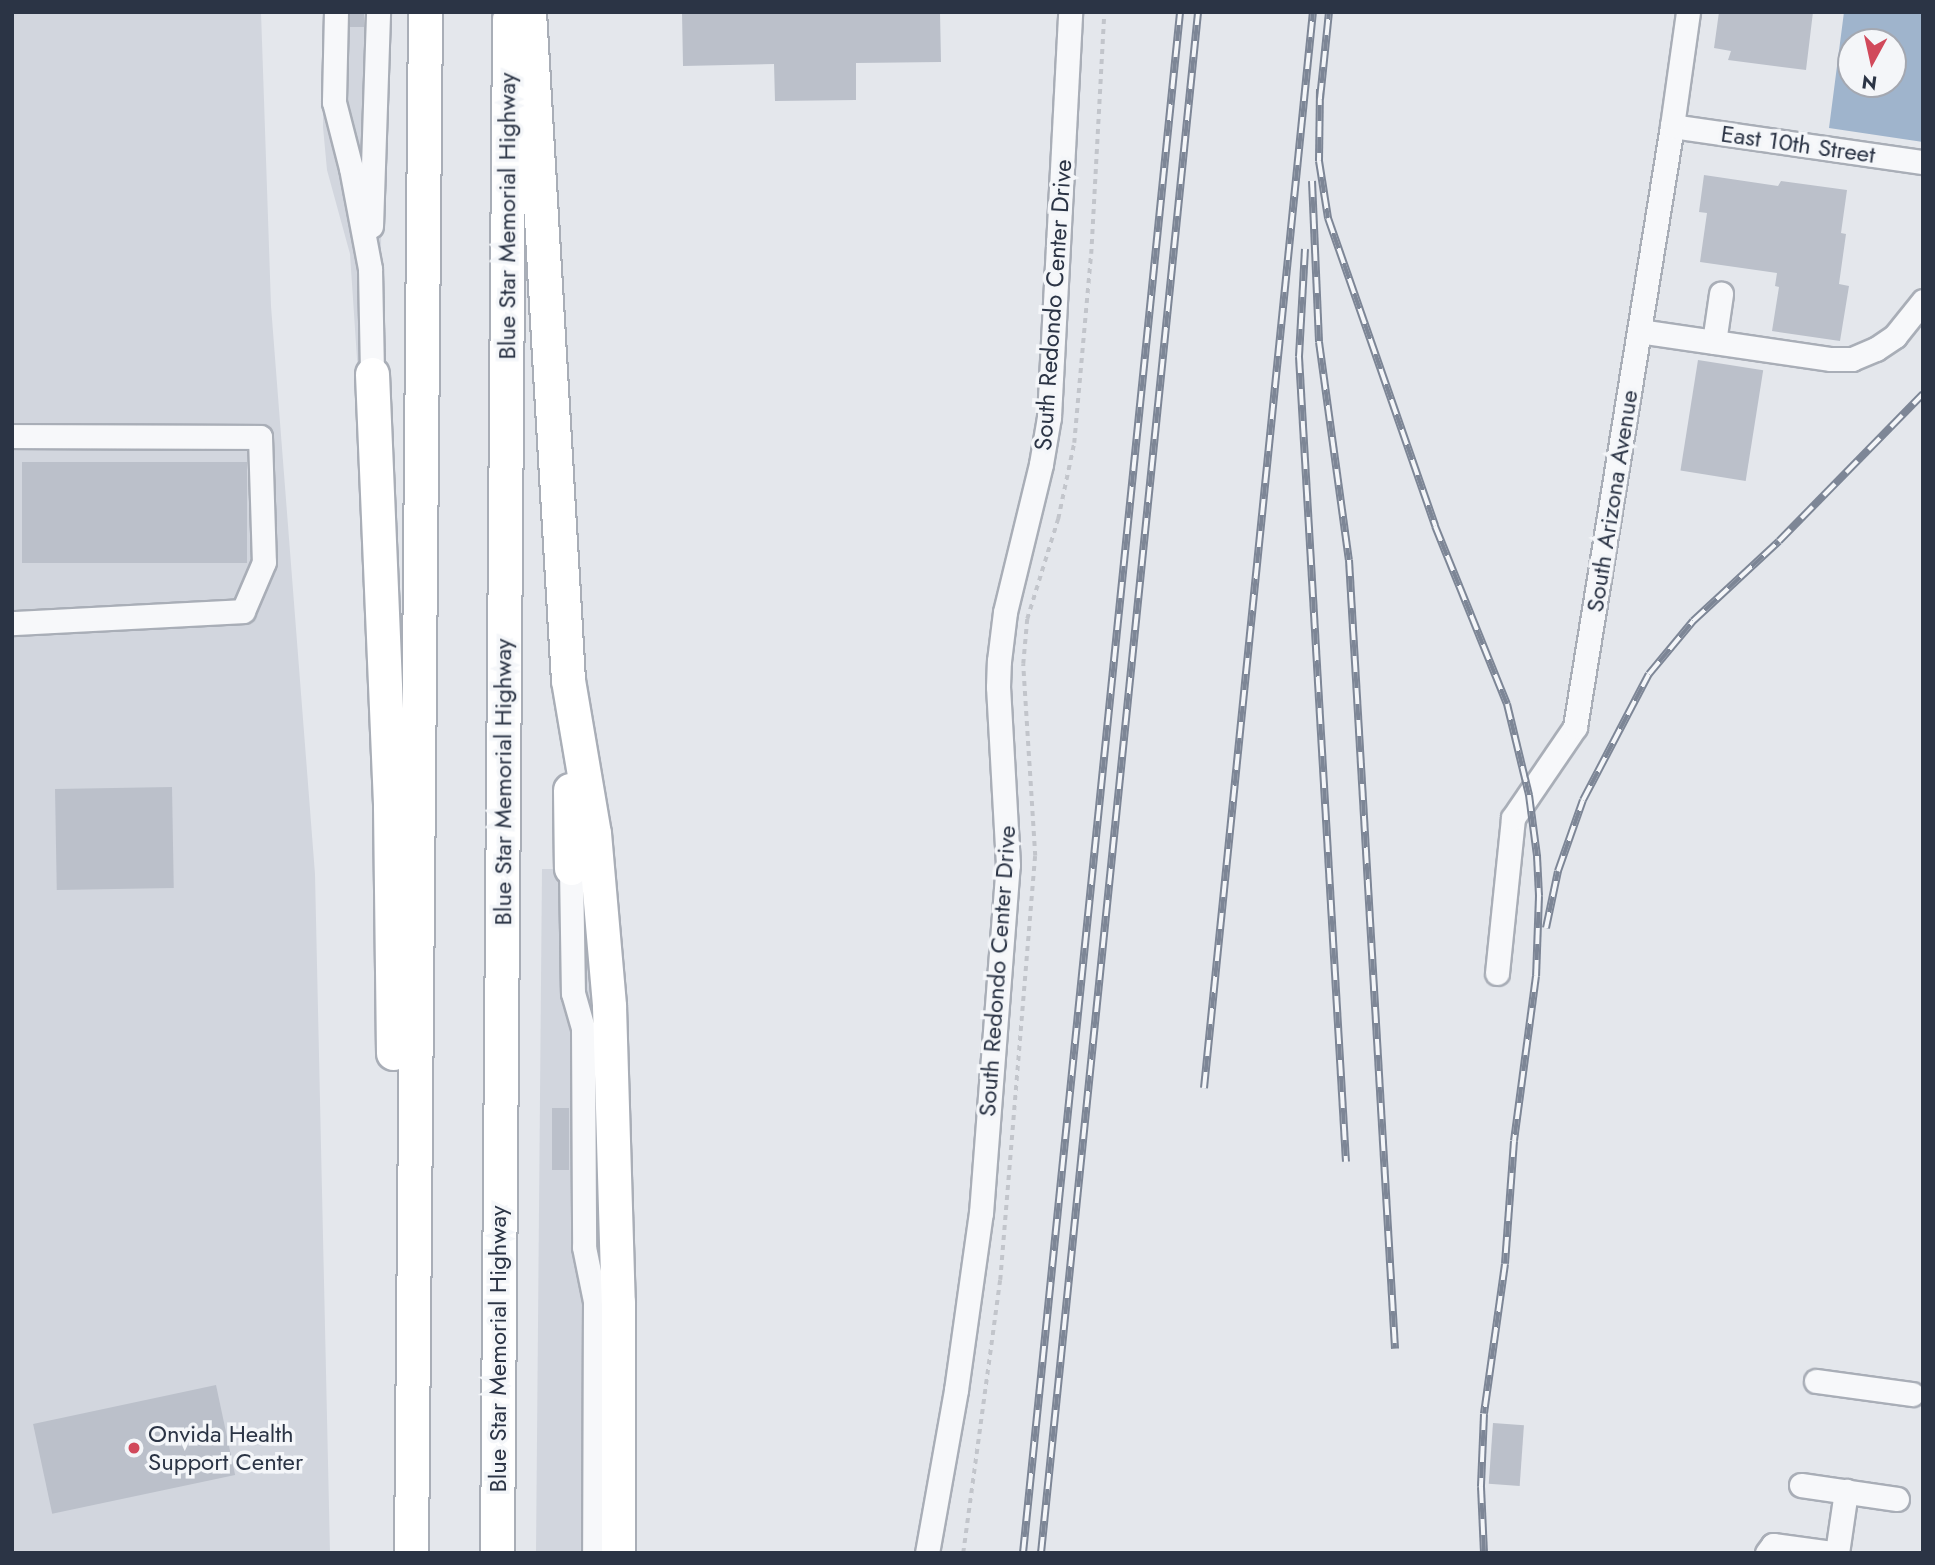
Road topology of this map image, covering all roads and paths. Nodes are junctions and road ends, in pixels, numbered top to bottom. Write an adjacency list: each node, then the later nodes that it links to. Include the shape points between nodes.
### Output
1 (335, 12): 11 (street, via 334,102)
2 (377, 12): 11 (street)
3 (425, 12): 24 (highway)
4 (509, 12): 30 (highway, Blue Star Memorial Highway)
5 (529, 12): 19 (highway)
6 (1070, 12): 33 (street, South Redondo Center Drive, via 1049,417 1005,612 999,661 1008,866 981,1213)
7 (1104, 12): 34 (path, via 1091,254 1074,443 1058,519 1027,620 1023,664 1035,856 1000,1280)
8 (1688, 12): 9 (street, South Arizona Avenue)
9 (1672, 126): 10 (street, East 10th Street); 14 (street, South Arizona Avenue)
10 (1923, 162)
11 (370, 269): 16 (street)
12 (1721, 294): 15 (street)
13 (1923, 301): 15 (street, via 1895,336 1852,359)
14 (1639, 331): 15 (street); 21 (street, South Arizona Avenue, via 1576,727 1513,818)
15 (1714, 342)
16 (372, 374): 24 (highway, via 390,807 396,1258)
17 (12, 436): 18 (street, via 260,437 264,562 243,611)
18 (12, 623)
19 (568, 680): 20 (highway); 32 (highway, via 593,833 609,1006 618,1302)
20 (571, 868): 31 (street, via 573,993 583,1029 584,1247 595,1301)
21 (1497, 973)
22 (1816, 1381): 23 (street)
23 (1912, 1394)
24 (412, 1405): 29 (highway)
25 (1801, 1485): 26 (street)
26 (1846, 1491): 27 (street); 35 (street)
27 (1897, 1499)
28 (1770, 1549): 35 (street)
29 (411, 1553)
30 (497, 1553)
31 (594, 1553)
32 (618, 1553)
33 (927, 1553)
34 (963, 1553)
35 (1835, 1553)

